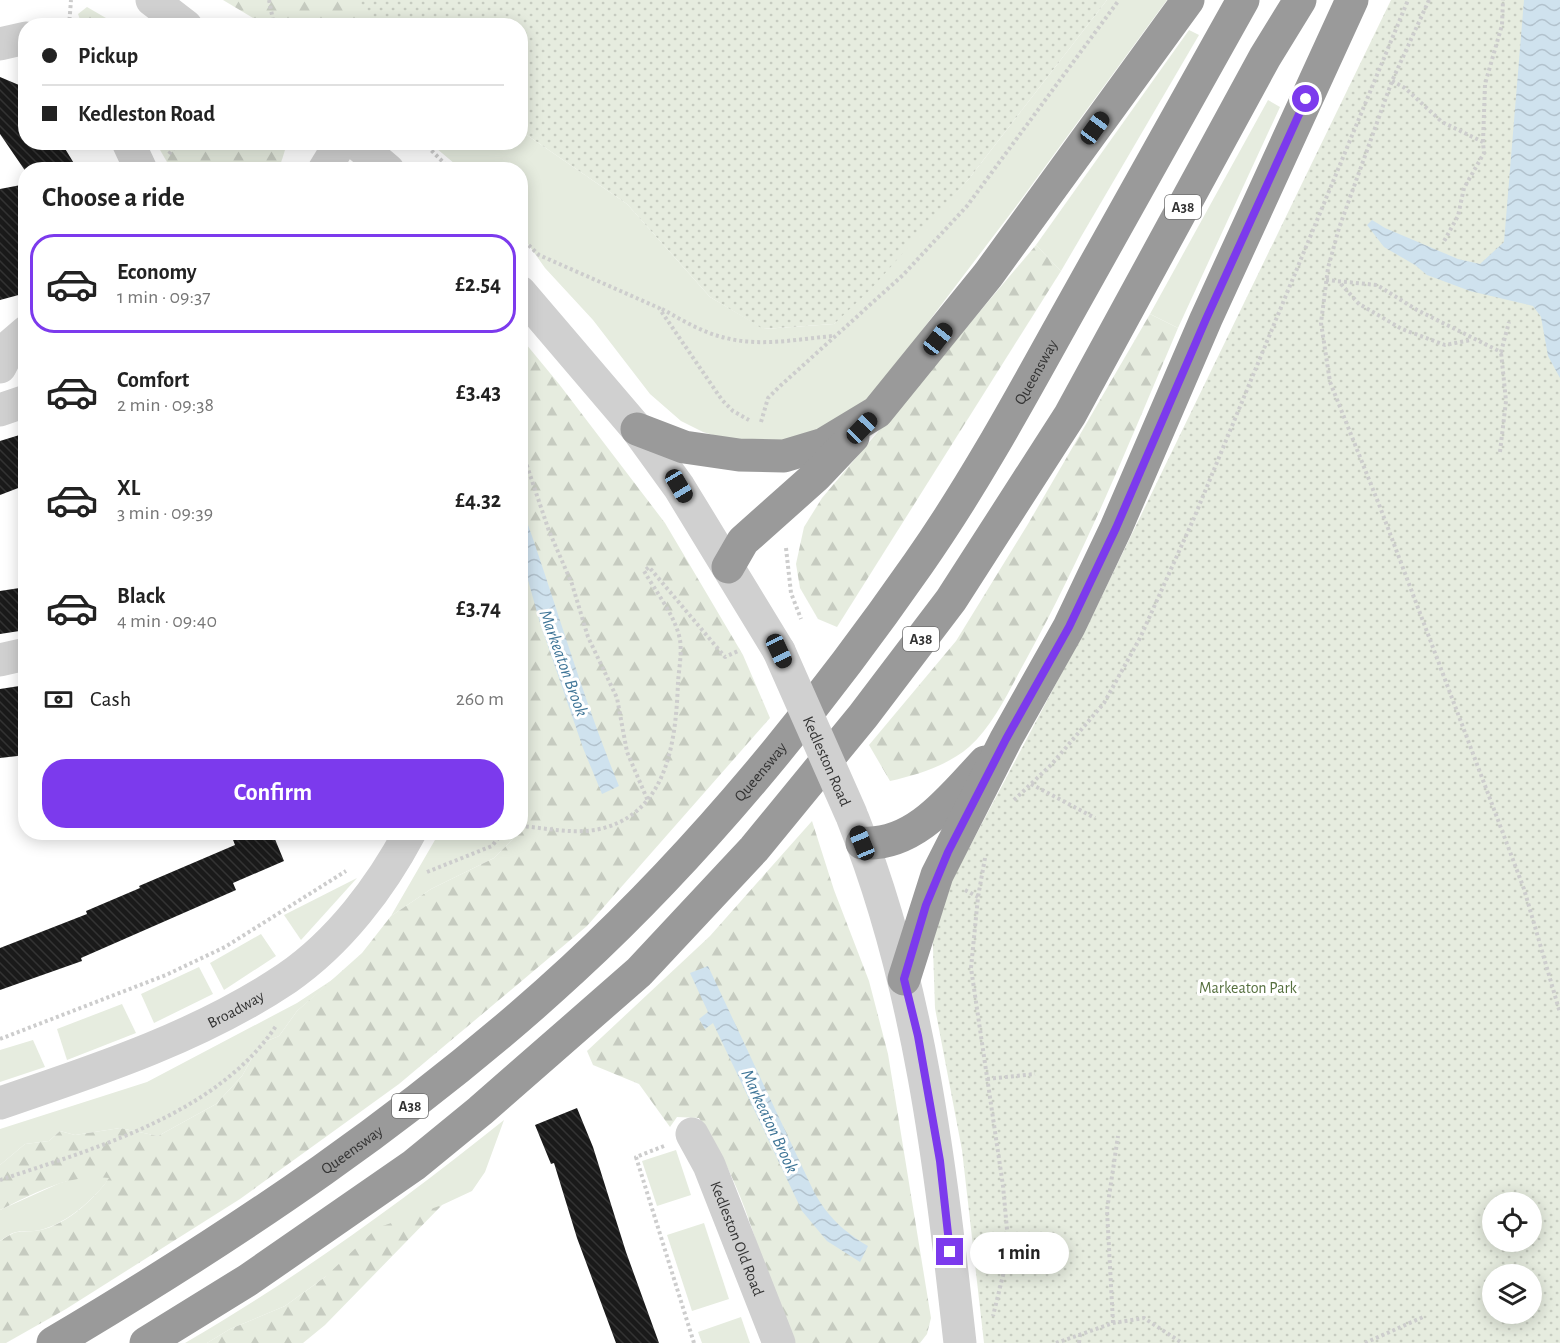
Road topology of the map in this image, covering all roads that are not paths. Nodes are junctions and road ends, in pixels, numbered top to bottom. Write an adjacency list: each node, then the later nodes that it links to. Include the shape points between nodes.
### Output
1 (152, 0): 6 (street)
2 (1188, 0): 14 (highway, via 988,275)
3 (1243, 0): 25 (highway, Queensway / A38, via 994,445 920,562 853,654 723,814 574,968 451,1074 301,1188)
4 (1300, 0): 26 (highway, A38, via 1064,425 951,600 863,716 753,849 639,972 414,1165 248,1280)
5 (1352, 0): 19 (highway, via 1206,319 1116,528 1069,627)
6 (176, 18)
7 (18, 40): 8 (street)
8 (0, 44)
9 (364, 150): 10 (street)
10 (379, 162)
11 (528, 301): 15 (street, Kedleston Road)
12 (18, 339): 13 (street)
13 (0, 367)
14 (878, 412): 15 (highway, via 824,444 784,456 739,455 684,447); 16 (highway, via 816,476 743,541)
15 (637, 429): 16 (street, Kedleston Road, via 679,486)
16 (728, 567): 20 (street, Kedleston Road, bridge, via 775,643)
17 (18, 656): 18 (street)
18 (0, 660)
19 (1006, 739): 20 (highway, via 924,823 901,838 878,844); 22 (highway, via 937,875)
20 (857, 829): 22 (street, Kedleston Road)
21 (406, 840): 23 (street, Broadway, via 393,863 347,922 288,978 209,1023 80,1076)
22 (904, 979): 28 (street, Kedleston Road, via 940,1161)
23 (0, 1102)
24 (692, 1134): 27 (street, Kedleston Old Road, via 709,1165)
25 (53, 1343)
26 (146, 1343)
27 (779, 1343)
28 (960, 1343)

